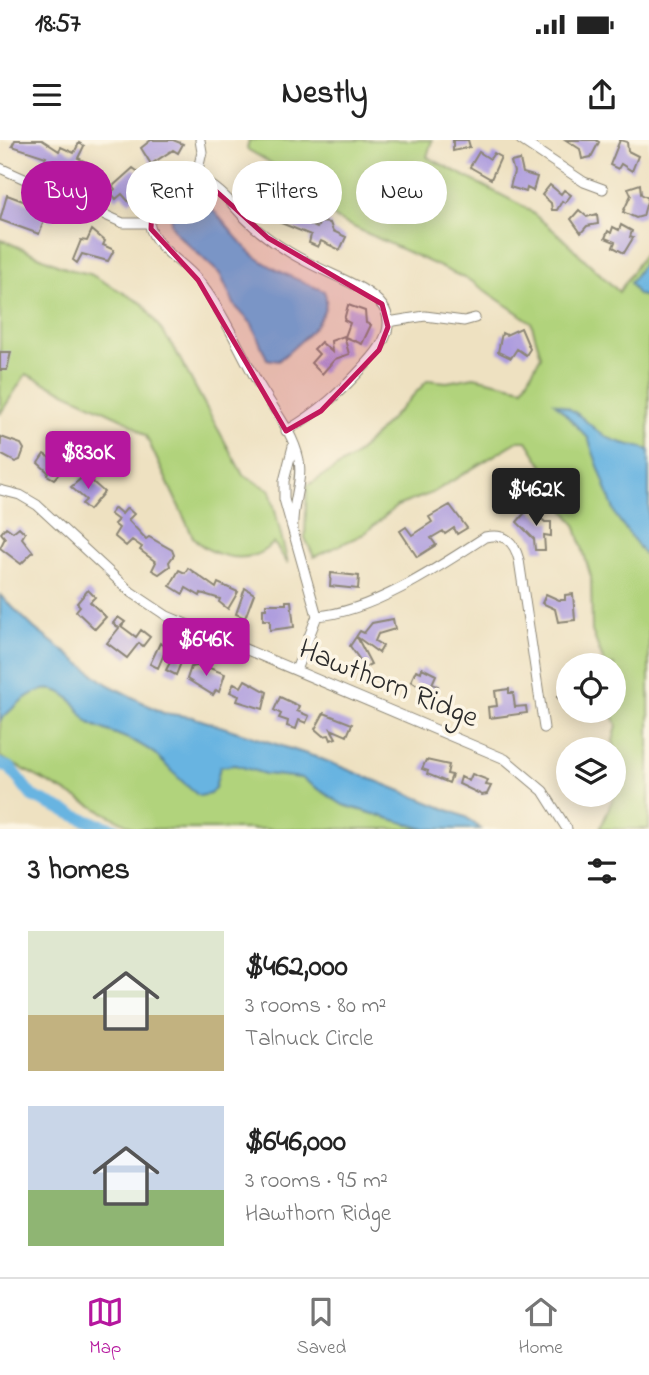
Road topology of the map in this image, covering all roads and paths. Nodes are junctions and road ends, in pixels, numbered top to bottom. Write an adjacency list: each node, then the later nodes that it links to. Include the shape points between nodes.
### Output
1 (200, 140): 3 (street)
2 (521, 140): 5 (street, via 584,182)
3 (200, 161)
4 (0, 168): 7 (street)
5 (603, 189)
6 (218, 190): 10 (street, via 250,223 291,253 374,294)
7 (126, 223)
8 (150, 224): 11 (street, via 158,242 198,280)
9 (475, 318): 10 (street, via 425,316)
10 (388, 321): 11 (street, via 379,350 348,384 321,411)
11 (286, 431): 13 (street, via 299,473 293,529)
12 (0, 490): 14 (street, Hawthorn Ridge, via 37,505 153,608)
13 (317, 616): 14 (street); 15 (street, via 365,604 485,537 508,539 519,561)
14 (296, 670): 16 (street, Hawthorn Ridge, via 505,759 543,791)
15 (544, 728)
16 (567, 829)

